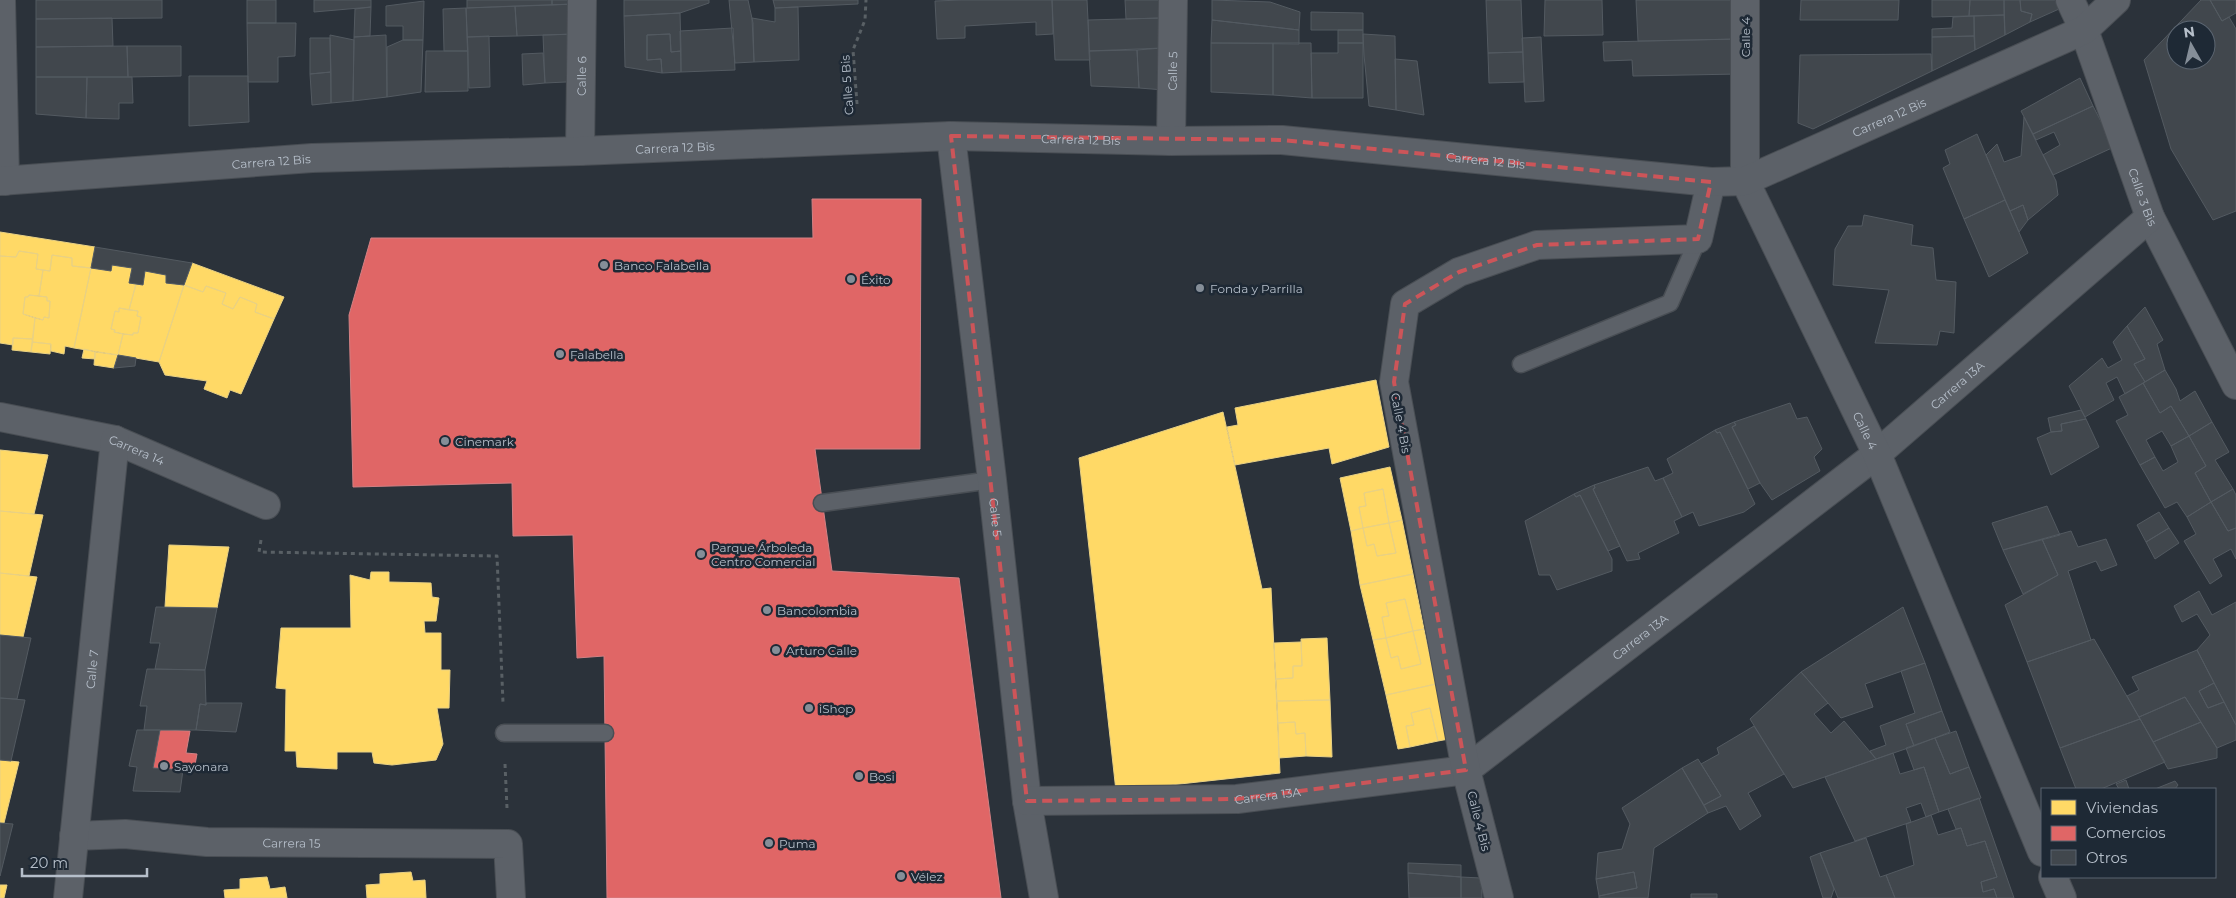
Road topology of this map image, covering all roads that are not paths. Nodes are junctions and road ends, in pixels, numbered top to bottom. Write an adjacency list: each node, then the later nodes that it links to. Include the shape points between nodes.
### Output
1 (1, 0): 11 (street)
2 (582, 0): 10 (street, Calle 6)
3 (1173, 0): 9 (street, Calle 5)
4 (1745, 0): 12 (street, Calle 4)
5 (2070, 0): 7 (street, Calle 3 Bis)
6 (2116, 0): 7 (street, Carrera 12 Bis)
7 (2084, 30): 12 (street, Carrera 12 Bis); 14 (street, Calle 3 Bis)
8 (951, 136): 9 (street, Carrera 12 Bis); 10 (street, Carrera 12 Bis); 21 (street, Calle 5)
9 (1171, 141): 13 (street, Carrera 12 Bis, via 1282,140)
10 (580, 152): 11 (street, Carrera 12 Bis, via 312,158)
11 (2, 181)
12 (1745, 181): 13 (street, Carrera 12 Bis); 20 (street, Calle 4)
13 (1711, 182): 15 (street)
14 (2150, 217): 17 (street, Calle 3 Bis); 20 (street, Carrera 13A)
15 (1698, 239): 16 (lane, via 1670,303); 26 (street, Calle 4 Bis, via 1537,245 1459,272 1405,304 1394,382)
16 (1520, 364)
17 (2236, 385)
18 (0, 417): 19 (street, Carrera 14)
19 (115, 440): 23 (street, Carrera 14); 28 (street, Calle 7)
20 (1877, 454): 26 (street, Carrera 13A); 29 (street, Calle 4)
21 (992, 480): 22 (lane); 27 (street, Calle 5)
22 (822, 504)
23 (266, 505)
24 (504, 733): 25 (lane)
25 (605, 733)
26 (1466, 770): 27 (street, Carrera 13A, via 1237,799); 34 (street, Calle 4 Bis)
27 (1028, 801): 33 (street, Calle 5)
28 (74, 836): 31 (street, Calle 7); 32 (street, Carrera 15, via 125,834 207,842 508,844)
29 (2041, 850)
30 (2053, 878): 35 (street)
31 (68, 898)
32 (511, 898)
33 (1044, 898)
34 (1499, 898)
35 (2062, 898)

